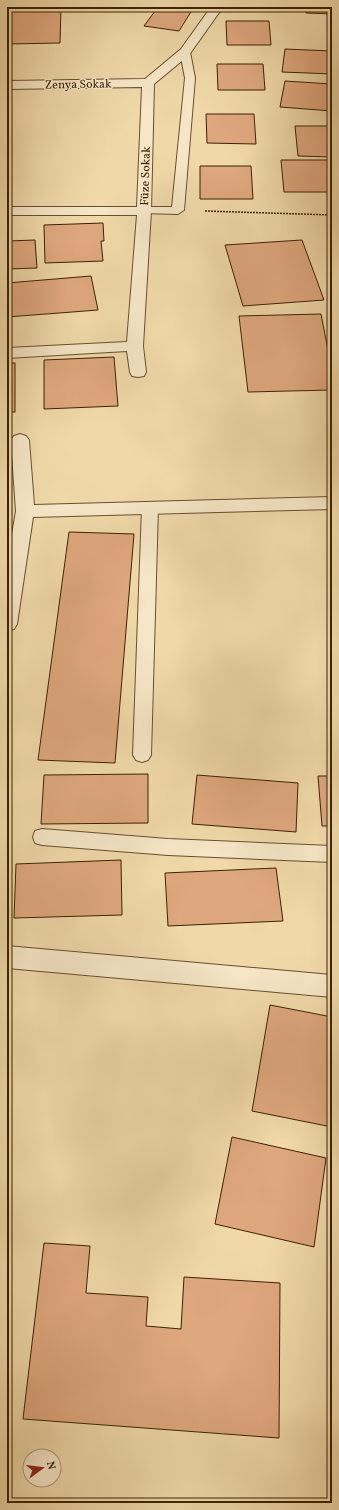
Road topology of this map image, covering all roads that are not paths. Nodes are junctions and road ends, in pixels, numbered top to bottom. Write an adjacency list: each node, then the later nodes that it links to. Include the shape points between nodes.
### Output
1 (217, 7): 2 (street)
2 (185, 52): 3 (street); 6 (lane, via 190,78 178,210)
3 (148, 83): 4 (street, Zenya Sokak); 6 (street, Füze Sokak)
4 (7, 85)
5 (7, 211): 6 (street)
6 (144, 211): 7 (street, Füze Sokak)
7 (135, 346): 8 (street); 9 (street, Füze Sokak)
8 (7, 353)
9 (138, 372)
10 (20, 440): 13 (street)
11 (332, 503): 12 (street)
12 (150, 506): 13 (street); 15 (lane)
13 (25, 511): 14 (street)
14 (7, 624)
15 (142, 755)
16 (42, 837): 17 (lane, via 168,847)
17 (332, 854)
18 (7, 956): 19 (street)
19 (332, 986)

